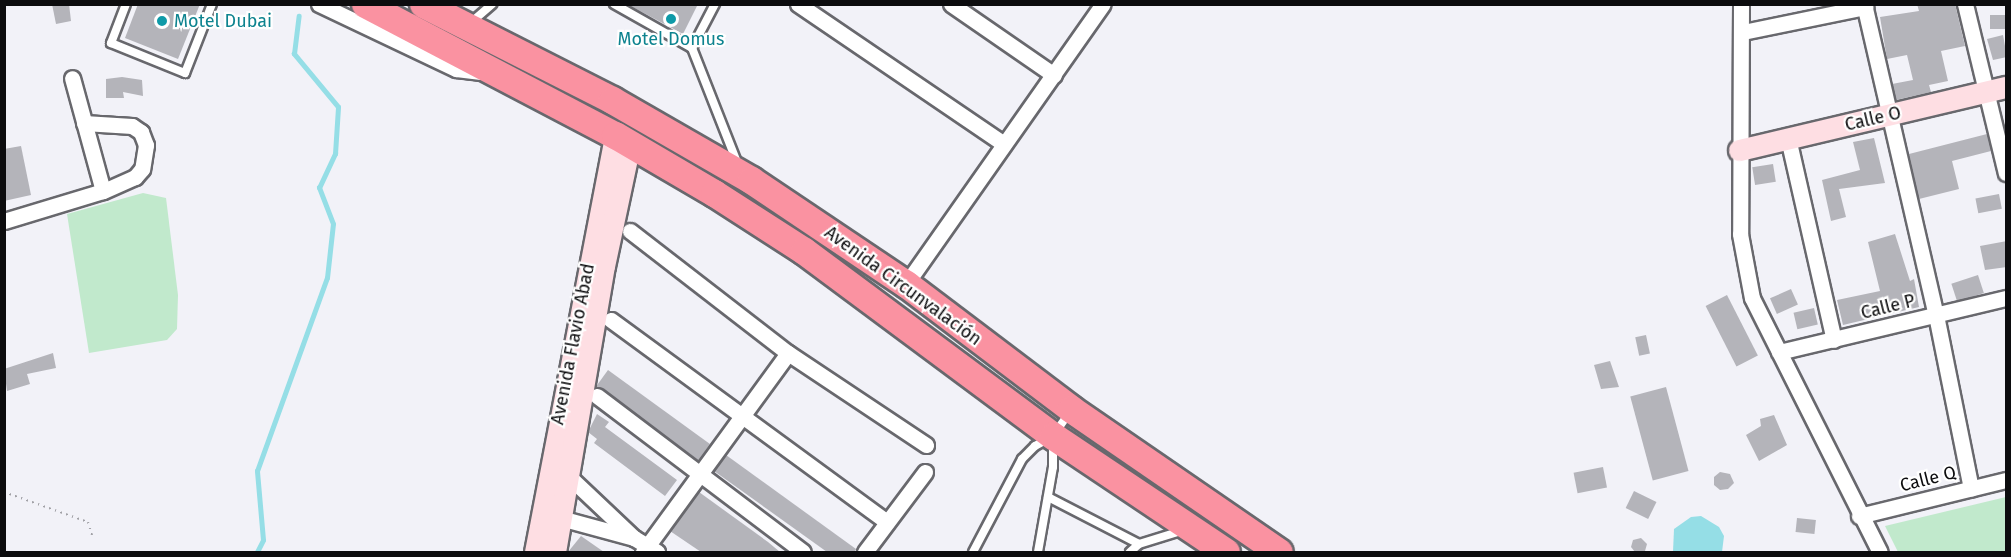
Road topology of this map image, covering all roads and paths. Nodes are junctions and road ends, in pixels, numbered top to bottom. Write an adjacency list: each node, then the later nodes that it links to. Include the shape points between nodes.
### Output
1 (126, 4): 2 (lane, via 111,43 184,73)
2 (212, 4)
3 (319, 4): 20 (street, Avenida Circunvalación, via 456,69)
4 (365, 4): 20 (highway, Avenida Circunvalación)
5 (423, 4): 18 (highway, Avenida Circunvalación)
6 (492, 4): 16 (lane)
7 (614, 4): 19 (lane)
8 (715, 4): 19 (lane)
9 (798, 4): 29 (street)
10 (951, 4): 21 (street)
11 (1741, 4): 17 (street)
12 (1965, 4): 24 (street)
13 (1100, 5): 21 (street)
14 (458, 6): 16 (street, Avenida Circunvalación)
15 (1864, 6): 17 (street); 25 (street)
16 (475, 19): 18 (street, Avenida Circunvalación)
17 (1743, 32): 30 (street)
18 (509, 48): 32 (highway, Avenida Circunvalación, via 640,116)
19 (692, 48): 32 (lane, via 738,166)
20 (499, 74): 28 (highway, Avenida Circunvalación)
21 (1054, 75): 29 (street)
22 (72, 78): 26 (street)
23 (2007, 87): 24 (street, Calle O)
24 (1986, 92): 25 (street, Calle O); 31 (street)
25 (1890, 116): 27 (street, Calle O); 38 (street)
26 (84, 123): 33 (street); 33 (street, via 132,126 141,132 146,145 142,169 135,177)
27 (1788, 138): 30 (street, Calle O); 40 (street)
28 (622, 139): 44 (highway, Avenida Circunvalación, via 804,251); 51 (street, Avenida Flavio Abad)
29 (1004, 144): 36 (street)
30 (1739, 150): 41 (street, via 1740,234 1745,270 1752,298)
31 (2007, 173)
32 (751, 180): 36 (highway, Avenida Circunvalación)
33 (103, 191): 34 (street)
34 (4, 221)
35 (630, 231): 42 (street)
36 (906, 284): 43 (highway, Avenida Circunvalación)
37 (2007, 298): 38 (street, Calle P)
38 (1936, 315): 40 (street, Calle P); 56 (street)
39 (611, 320): 47 (street)
40 (1834, 340): 41 (street, Calle P)
41 (1779, 352): 61 (street)
42 (788, 353): 47 (street); 50 (street)
43 (1007, 362): 44 (highway); 46 (highway, Avenida Circunvalación)
44 (987, 385): 48 (highway, Avenida Circunvalación)
45 (597, 396): 54 (street)
46 (1071, 409): 48 (lane); 49 (highway, Avenida Circunvalación)
47 (741, 416): 54 (street); 62 (street)
48 (1053, 436): 52 (highway, Avenida Circunvalación); 58 (lane); 72 (lane, via 1022,459)
49 (1122, 443): 52 (highway); 60 (highway, Avenida Circunvalación)
50 (926, 446)
51 (559, 469): 59 (street, Avenida Flavio Abad); 64 (street)
52 (1103, 470): 60 (highway, Avenida Circunvalación)
53 (925, 472): 62 (street)
54 (700, 474): 67 (street); 70 (street)
55 (2007, 480): 56 (street, Calle Q)
56 (1971, 488): 61 (street, Calle Q)
57 (4, 492): 63 (path, via 88,522)
58 (1048, 497): 66 (lane); 73 (lane)
59 (551, 515): 64 (street); 68 (street, Avenida Flavio Abad); 69 (street, Avenida Flavio Abad)
60 (1199, 516): 65 (highway, Avenida Circunvalación); 66 (lane)
61 (1860, 516): 76 (street)
62 (887, 522): 71 (street)
63 (93, 538)
64 (634, 538): 67 (street)
65 (1231, 541): 75 (highway, Avenida Circunvalación)
66 (1139, 544): 74 (lane)
67 (649, 550)
68 (536, 552)
69 (555, 552)
70 (803, 552)
71 (865, 552)
72 (973, 552)
73 (1038, 552)
74 (1130, 552)
75 (1279, 552)
76 (1880, 552)

